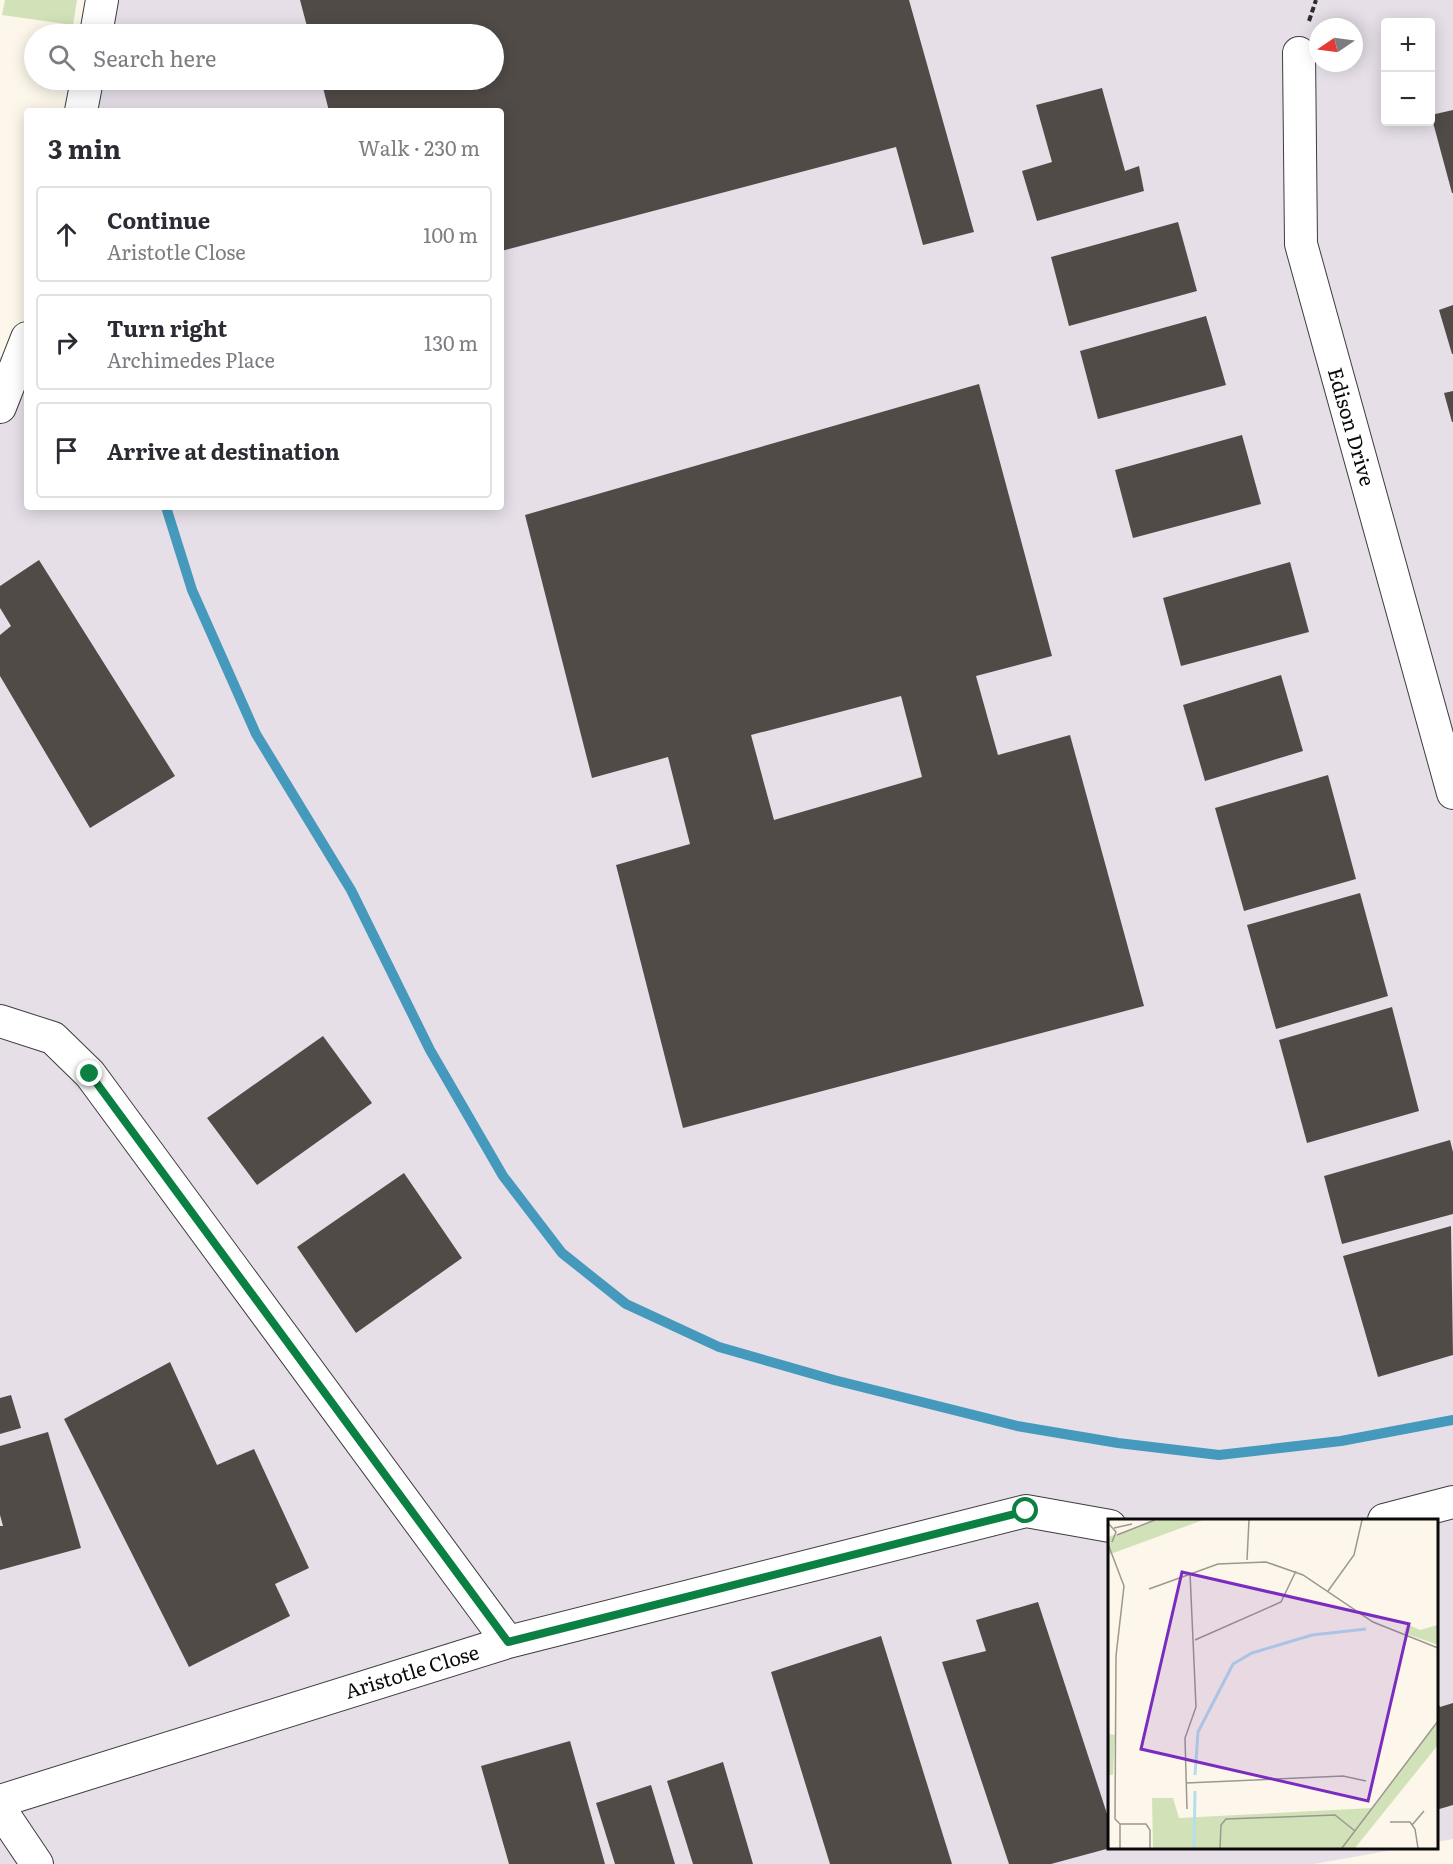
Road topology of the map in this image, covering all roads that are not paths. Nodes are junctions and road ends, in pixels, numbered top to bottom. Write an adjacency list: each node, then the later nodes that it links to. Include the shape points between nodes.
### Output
1 (102, 0): 2 (street)
2 (98, 24)
3 (1299, 53): 8 (street, Edison Drive, via 1300,244)
4 (85, 90): 5 (street)
5 (82, 108)
6 (24, 346): 7 (street)
7 (0, 407)
8 (1453, 793)
9 (0, 1021): 13 (street, via 53,1038 90,1074)
10 (1453, 1502): 11 (street)
11 (1391, 1519)
12 (1108, 1526): 13 (street, Aristotle Close, via 1026,1511)
13 (508, 1642): 14 (street, Aristotle Close)
14 (0, 1801)
15 (0, 1809): 16 (street)
16 (37, 1864)

